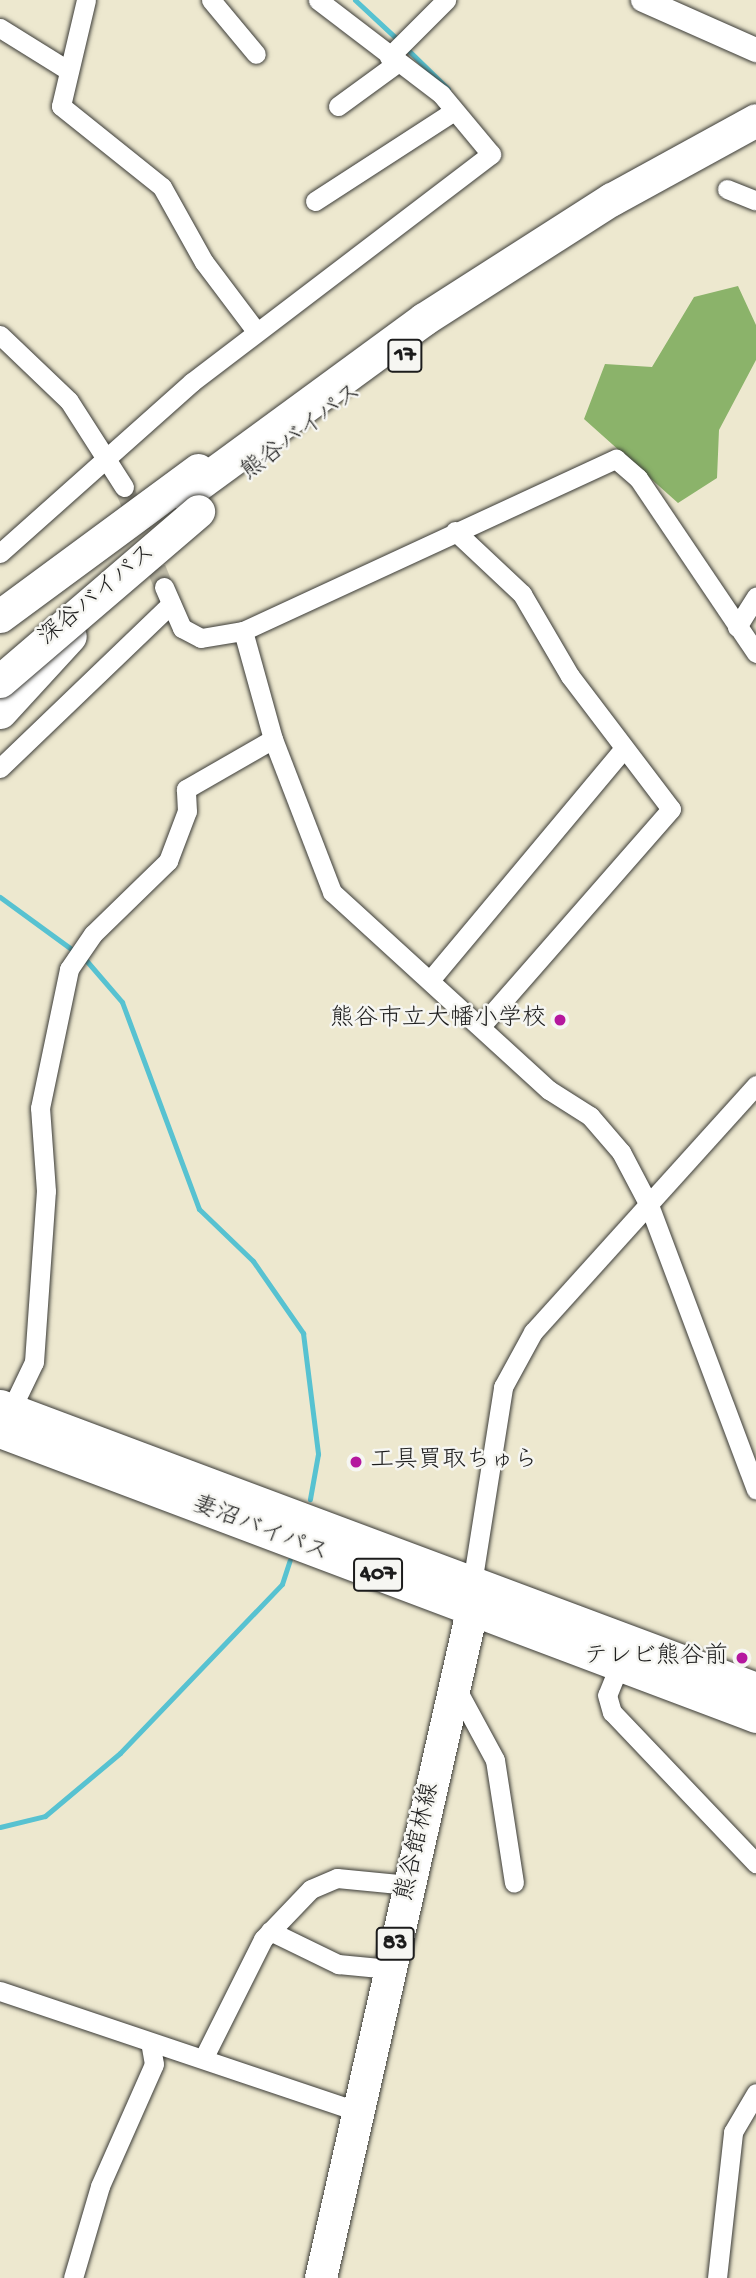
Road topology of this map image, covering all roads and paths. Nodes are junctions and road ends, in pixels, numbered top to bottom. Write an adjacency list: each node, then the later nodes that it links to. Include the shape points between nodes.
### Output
1 (86, 0): 10 (street)
2 (211, 0): 8 (street)
3 (318, 0): 9 (street)
4 (446, 0): 9 (street)
5 (643, 0): 7 (street)
6 (0, 28): 10 (street)
7 (756, 50)
8 (256, 54)
9 (393, 60): 11 (street); 12 (street)
10 (69, 71): 19 (street, via 61,106 162,187 204,262)
11 (338, 107)
12 (454, 111): 16 (street); 19 (street, via 491,154)
13 (756, 120): 18 (highway, 熊谷バイパス / 17)
14 (756, 146): 18 (highway, 熊谷バイパス / 17)
15 (727, 189): 17 (street)
16 (315, 201)
17 (756, 201)
18 (618, 208): 21 (highway, 熊谷バイパス / 17); 24 (highway, 熊谷バイパス / 17)
19 (256, 331): 22 (street)
20 (0, 335): 22 (street, via 69,401)
21 (345, 375): 24 (highway, 熊谷バイパス / 17); 28 (highway, 17, via 276,411)
22 (109, 457): 23 (street); 26 (street)
23 (124, 487)
24 (191, 503): 31 (highway, 深谷バイパス / 17); 33 (highway, 深谷バイパス / 17, bridge); 34 (highway, 熊谷バイパス / 17, bridge)
25 (455, 531): 29 (street, via 617,459 638,478); 30 (street); 36 (street, via 522,594 570,676)
26 (0, 553)
27 (756, 596): 29 (street)
28 (0, 616)
29 (737, 627): 32 (street)
30 (243, 631): 35 (street); 37 (street, via 201,638 182,628 167,596)
31 (0, 652)
32 (756, 653)
33 (0, 681)
34 (0, 712)
35 (273, 739): 38 (street, via 332,892); 42 (street, via 186,789 187,811 167,862 72,965 40,1108 46,1191 34,1362)
36 (625, 748): 38 (street); 39 (street, via 671,809)
37 (0, 768)
38 (431, 979): 39 (street)
39 (482, 1025): 41 (street, via 549,1090 590,1116 621,1152)
40 (756, 1085): 41 (street)
41 (649, 1205): 43 (street); 44 (street, via 533,1332 503,1387)
42 (3, 1420): 44 (highway, 妻沼バイパス / 407)
43 (756, 1490)
44 (471, 1595): 45 (highway, 妻沼バイパス / 407); 46 (main road, 熊谷館林線 / 83); 47 (highway, 妻沼バイパス / 407)
45 (619, 1666): 48 (highway, 妻沼バイパス / 407); 49 (street, via 607,1695 612,1712)
46 (455, 1686): 50 (street, via 495,1760); 51 (main road, 熊谷館林線 / 83)
47 (756, 1689)
48 (756, 1716)
49 (753, 1855)
50 (514, 1883)
51 (409, 1885): 52 (street, via 337,1878 311,1889); 53 (main road, 熊谷館林線 / 83)
52 (270, 1931): 53 (street, via 338,1964); 56 (street)
53 (390, 1969): 58 (main road, 熊谷館林線 / 83)
54 (0, 1991): 55 (street)
55 (150, 2042): 56 (street); 59 (street, via 154,2064 100,2186)
56 (204, 2057): 58 (street)
57 (756, 2093): 61 (street, via 733,2132)
58 (357, 2111): 60 (main road, 熊谷館林線 / 83)
59 (73, 2278)
60 (321, 2278)
61 (717, 2278)

